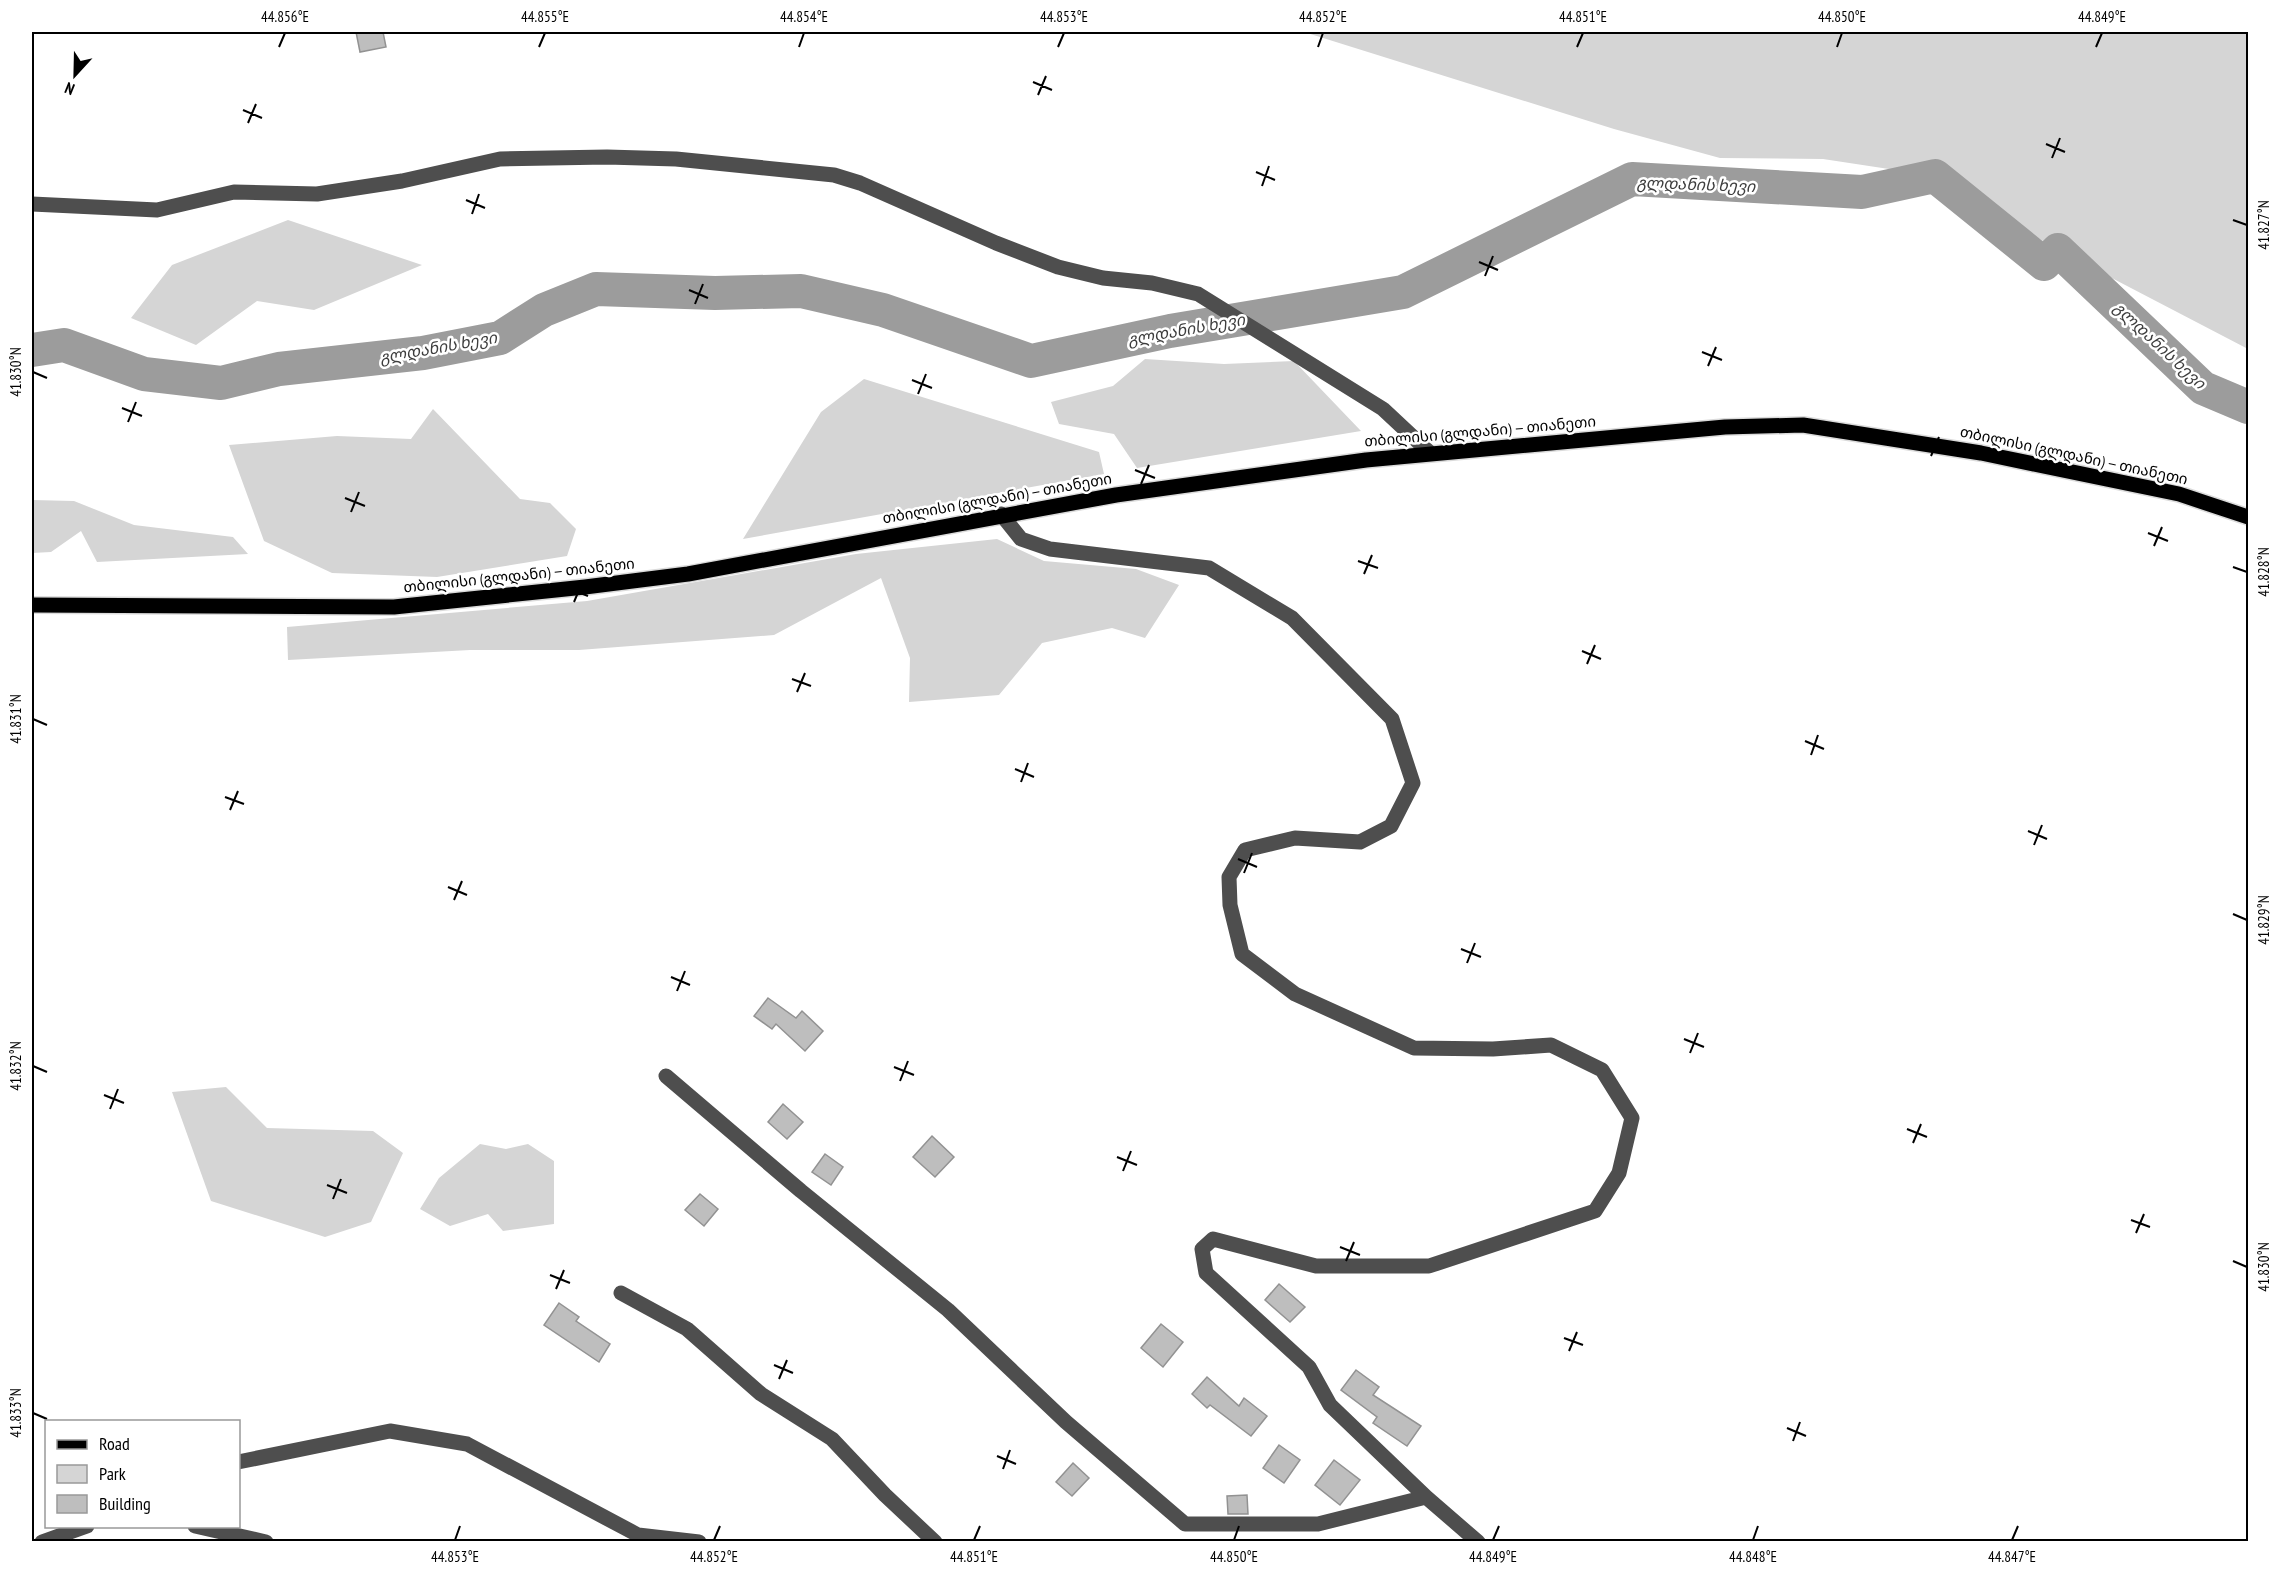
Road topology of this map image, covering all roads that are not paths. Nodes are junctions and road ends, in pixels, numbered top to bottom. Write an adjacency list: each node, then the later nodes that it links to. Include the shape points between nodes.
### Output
1 (32, 204): 2 (street, via 157,210 234,192 328,192 402,181 500,159 676,159 834,175 1058,267 1198,294 1383,409)
2 (1429, 452): 3 (main road, თბილისი (გლდანი) — თიანეთი); 4 (main road, თბილისი (გლდანი) — თიანეთი, via 1803,425 1981,453 2179,494)
3 (1001, 514): 5 (main road, თბილისი (გლდანი) — თიანეთი, via 688,574 394,607); 9 (street, via 1021,539 1050,549 1209,568 1292,618 1392,719 1413,783 1391,826 1360,842 1295,838 1245,849 1229,877 1230,905 1242,954 1295,994 1414,1048 1551,1045 1602,1070 1632,1118 1619,1173 1595,1211 1429,1266 1316,1266 1213,1239 1202,1249 1206,1273 1309,1367 1330,1405)
4 (2248, 517)
5 (32, 605)
6 (666, 1076): 9 (street, via 948,1310 1066,1422 1185,1524 1318,1524)
7 (621, 1293): 16 (street, via 687,1329 761,1394 832,1439)
8 (240, 1462): 12 (street, via 390,1431 467,1444 638,1535)
9 (1426, 1497): 17 (street)
10 (84, 1528): 13 (street)
11 (200, 1528): 14 (street)
12 (663, 1540): 15 (street)
13 (42, 1542)
14 (266, 1542)
15 (699, 1542)
16 (935, 1542)
17 (1478, 1542)

